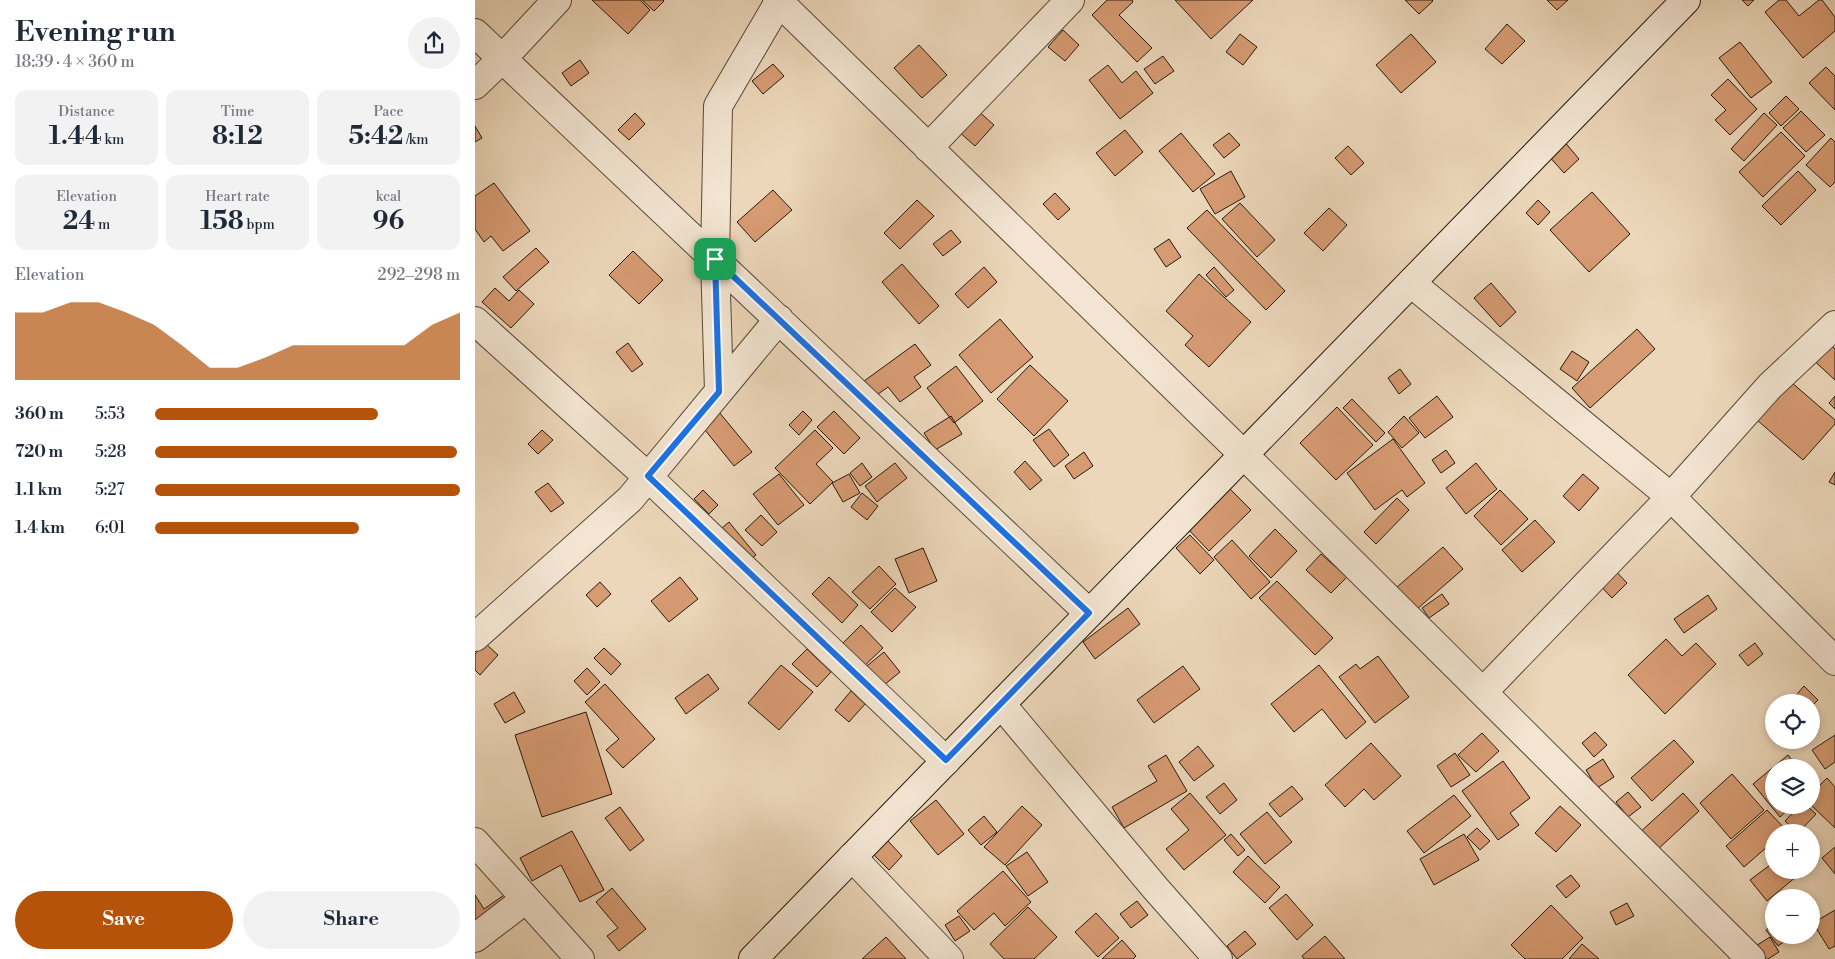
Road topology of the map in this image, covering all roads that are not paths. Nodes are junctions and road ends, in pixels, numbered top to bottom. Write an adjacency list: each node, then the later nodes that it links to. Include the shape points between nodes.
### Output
1 (557, 0): 6 (street)
2 (1070, 0): 8 (street)
3 (778, 1): 8 (street); 9 (street, via 718,106)
4 (1678, 3): 10 (street)
5 (475, 34): 6 (street)
6 (502, 59): 7 (street); 9 (street)
7 (475, 85)
8 (928, 148): 15 (street)
9 (715, 259): 11 (street); 14 (street)
10 (1411, 283): 15 (street); 17 (street)
11 (779, 319): 14 (street); 18 (street)
12 (1835, 325): 17 (street, via 1770,386)
13 (478, 331): 16 (street)
14 (719, 392): 16 (street)
15 (1244, 455): 18 (street); 21 (street)
16 (648, 476): 19 (street, via 630,499); 23 (street)
17 (1671, 497): 20 (street); 21 (street)
18 (1089, 613): 22 (street)
19 (475, 637)
20 (1833, 656)
21 (1483, 692): 32 (street)
22 (1001, 704): 23 (street); 31 (street)
23 (946, 760): 25 (street)
24 (475, 842): 26 (street)
25 (852, 857): 29 (street); 30 (street)
26 (526, 899): 27 (street); 28 (street)
27 (475, 938)
28 (579, 959)
29 (753, 959)
30 (949, 959)
31 (1217, 959)
32 (1751, 959)

